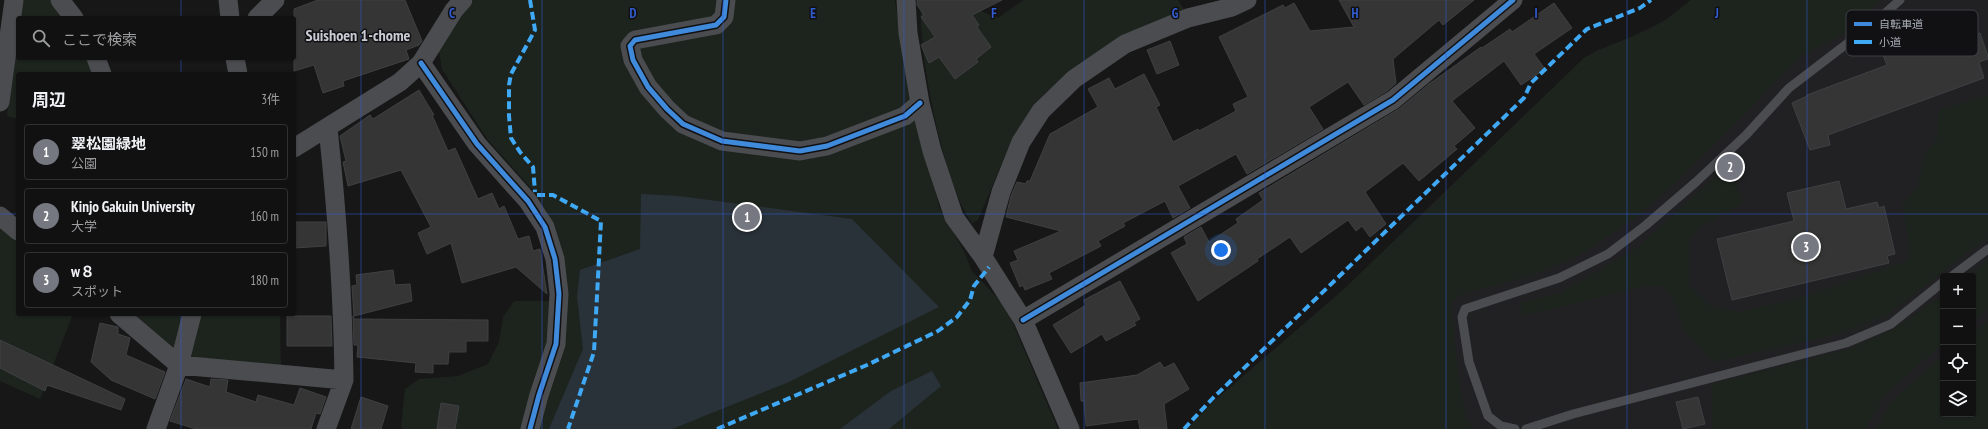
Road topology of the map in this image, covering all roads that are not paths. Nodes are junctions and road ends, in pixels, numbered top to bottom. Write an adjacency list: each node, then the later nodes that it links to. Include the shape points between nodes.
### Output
1 (14, 0): 21 (street)
2 (60, 0): 12 (street)
3 (228, 0): 13 (street)
4 (275, 0): 14 (street)
5 (463, 0): 18 (street)
6 (726, 0): 22 (street, via 724,17 716,25 634,40 630,46 633,60 648,87 683,124 722,141 800,151 827,146 905,116)
7 (906, 0): 22 (street, via 908,33)
8 (1247, 0): 28 (street, via 1232,7 1188,18 1125,44 1074,79 1041,110 1021,142 1001,192)
9 (1513, 0): 33 (street, via 1393,100)
10 (1900, 0): 11 (lane)
11 (1889, 10)
12 (72, 16)
13 (230, 16)
14 (259, 16)
15 (1846, 44): 40 (lane, via 1789,88 1746,135 1701,177 1608,254 1560,278 1465,309 1462,317 1469,362 1488,416 1501,426)
16 (97, 60): 19 (street)
17 (235, 60): 20 (street)
18 (421, 63): 23 (street, via 400,82); 38 (street, via 477,144 528,201 545,227 555,259 559,294 556,344)
19 (101, 72)
20 (238, 72)
21 (0, 102)
22 (920, 103): 28 (street, via 932,151 954,217)
23 (328, 128): 24 (street); 35 (street, via 344,311)
24 (296, 147)
25 (0, 216): 26 (street)
26 (16, 229)
27 (1988, 249): 29 (lane)
28 (983, 257): 33 (street)
29 (1956, 273)
30 (1940, 284): 41 (lane, via 1891,324 1846,343 1572,414)
31 (120, 316): 34 (street)
32 (191, 316): 34 (street)
33 (1024, 320): 39 (street)
34 (179, 365): 35 (street); 36 (street)
35 (344, 380): 37 (street)
36 (156, 429)
37 (326, 429)
38 (530, 429)
39 (1070, 429)
40 (1516, 429)
41 (1526, 429)

